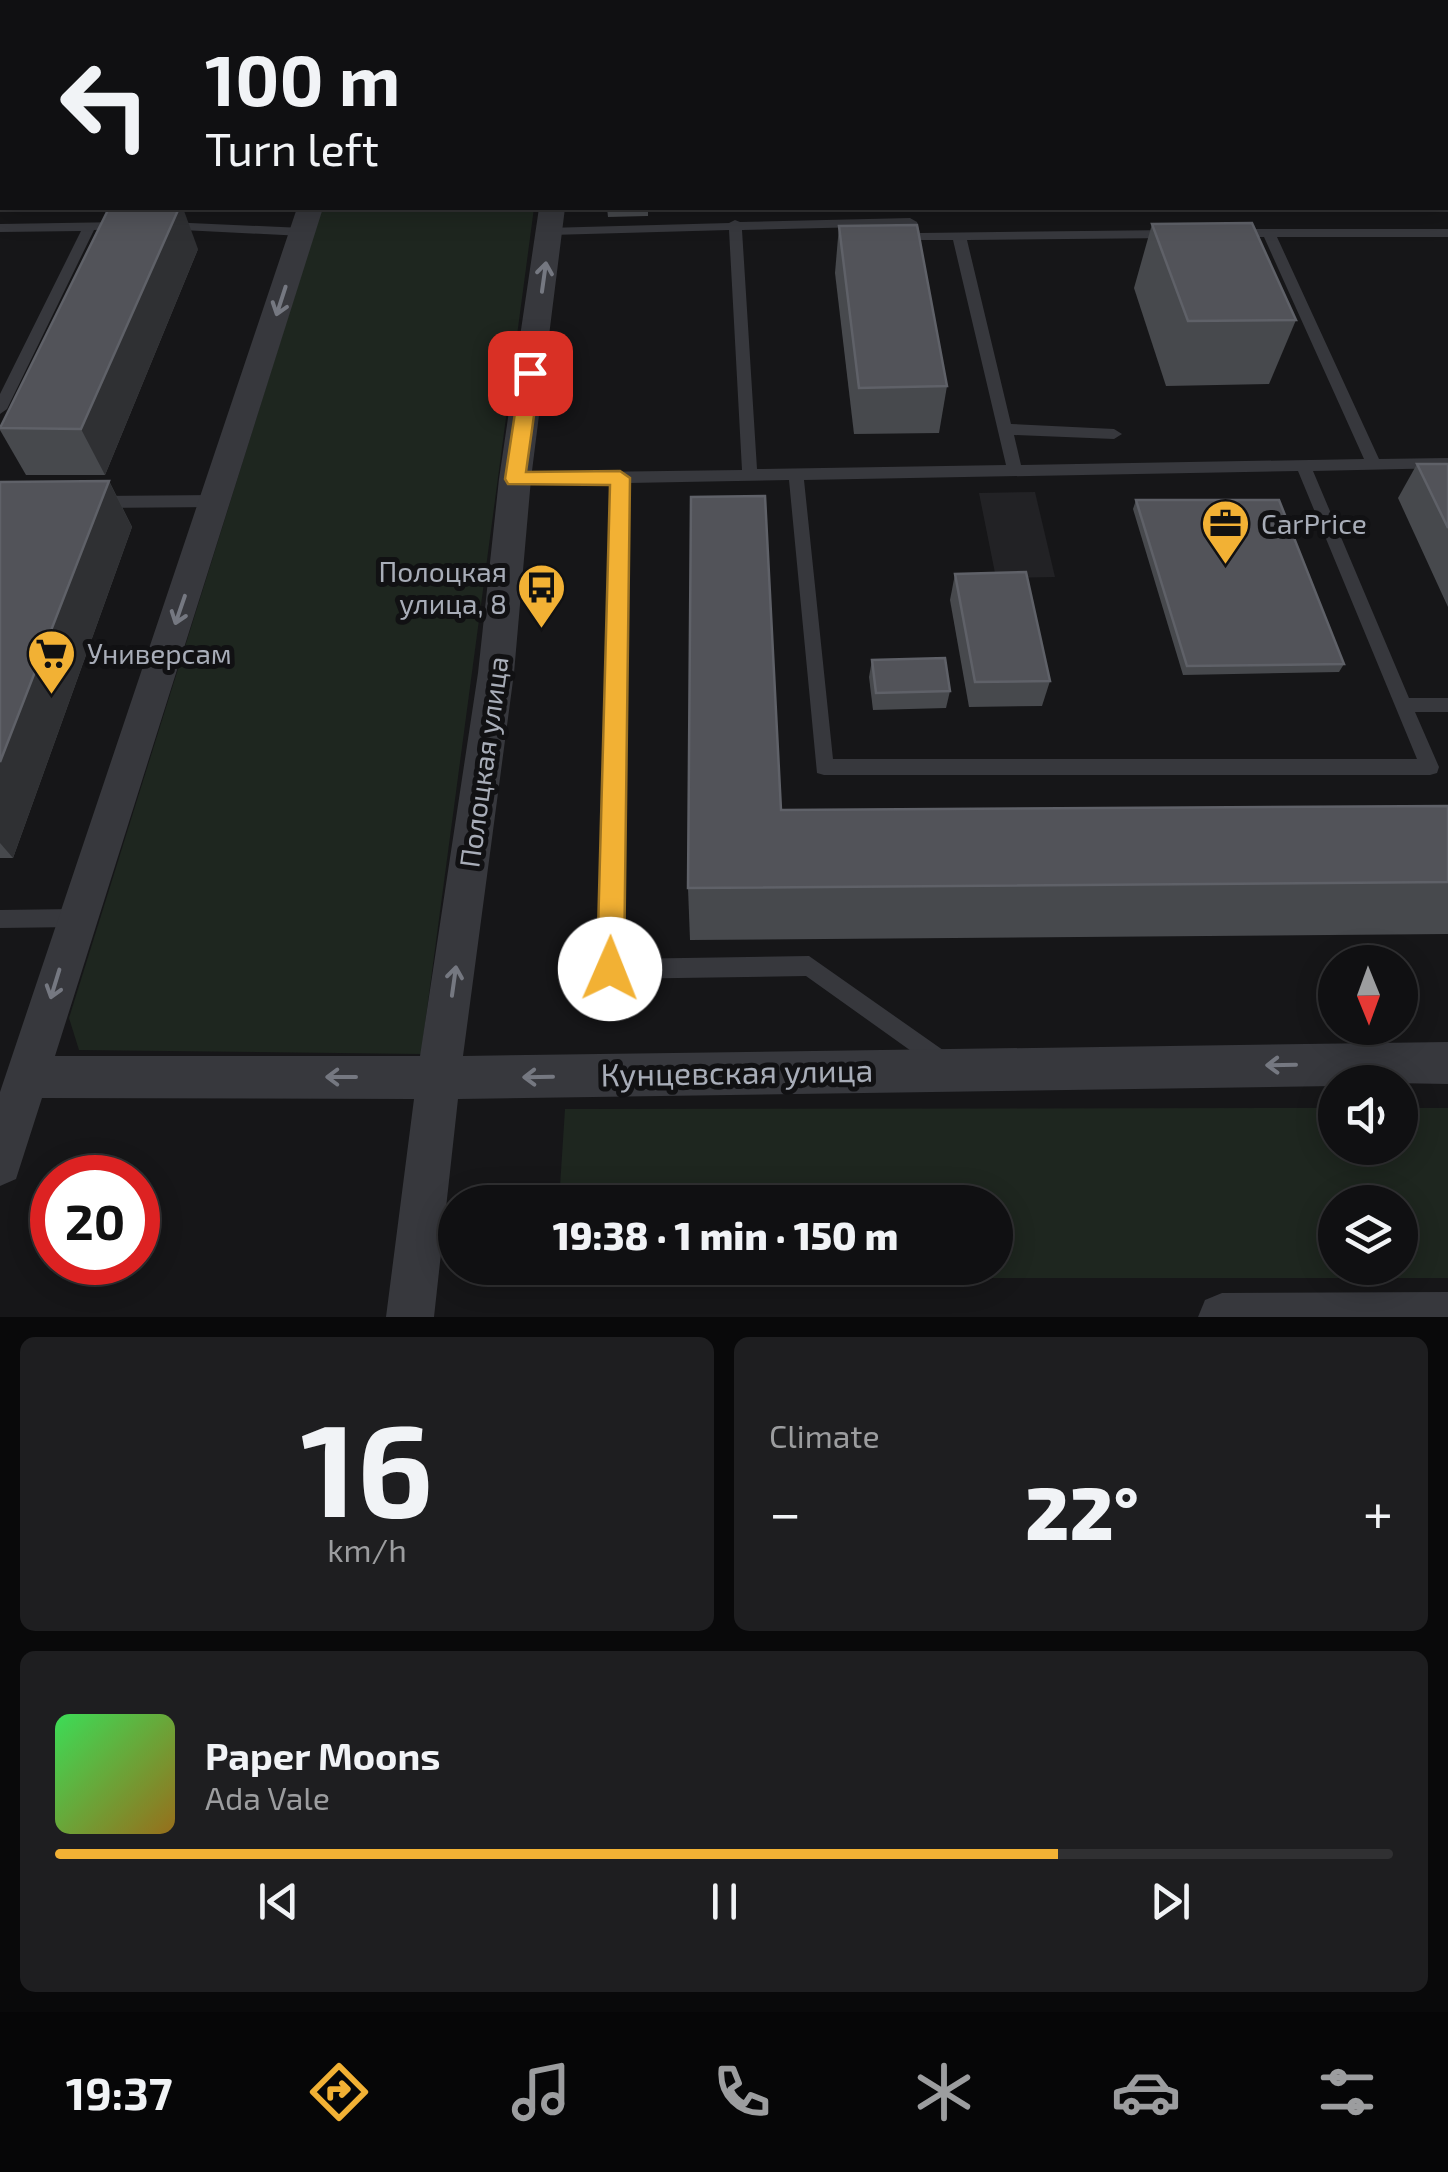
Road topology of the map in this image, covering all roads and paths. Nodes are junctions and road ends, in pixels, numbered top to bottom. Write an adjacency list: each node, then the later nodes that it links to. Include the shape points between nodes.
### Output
1 (163, 210): 4 (lane, via 156,226)
2 (909, 214): 5 (lane); 13 (lane, via 915,236)
3 (551, 219): 5 (lane); 24 (street, Полоцкая улица, one-way to 3)
4 (306, 220): 25 (street, one-way to 25)
5 (735, 224): 22 (lane)
6 (90, 226): 7 (lane); 8 (lane); 14 (lane)
7 (140, 226)
8 (0, 228)
9 (1269, 233): 10 (lane); 12 (lane); 18 (lane)
10 (1448, 233)
11 (1191, 234): 13 (lane)
12 (1210, 234)
13 (959, 236): 15 (lane)
14 (0, 409)
15 (1005, 429): 16 (lane); 20 (lane)
16 (1114, 434)
17 (1448, 463): 18 (lane)
18 (1374, 464): 19 (lane)
19 (1303, 465): 20 (lane); 27 (lane)
20 (1015, 470): 21 (lane)
21 (796, 475): 22 (lane); 29 (lane, via 824,767)
22 (750, 476): 23 (lane)
23 (620, 478): 24 (lane); 33 (lane, via 610,969 809,966)
24 (515, 479): 35 (street, Полоцкая улица, one-way to 24, via 496,673)
25 (217, 501): 26 (lane); 30 (street, one-way to 30)
26 (73, 502)
27 (1403, 705): 28 (lane); 29 (lane)
28 (1448, 705)
29 (1439, 766)
30 (76, 918): 31 (lane); 34 (street, one-way to 34)
31 (0, 919)
32 (1448, 1063): 33 (street, Кунцевская улица, one-way to 33)
33 (950, 1068): 35 (street, Кунцевская улица, one-way to 35)
34 (27, 1077): 35 (street, Кунцевская улица, one-way to 34); 36 (street)
35 (439, 1077): 38 (street, Полоцкая улица)
36 (0, 1163)
37 (1448, 1316): 39 (street)
38 (410, 1317)
39 (1222, 1317)

